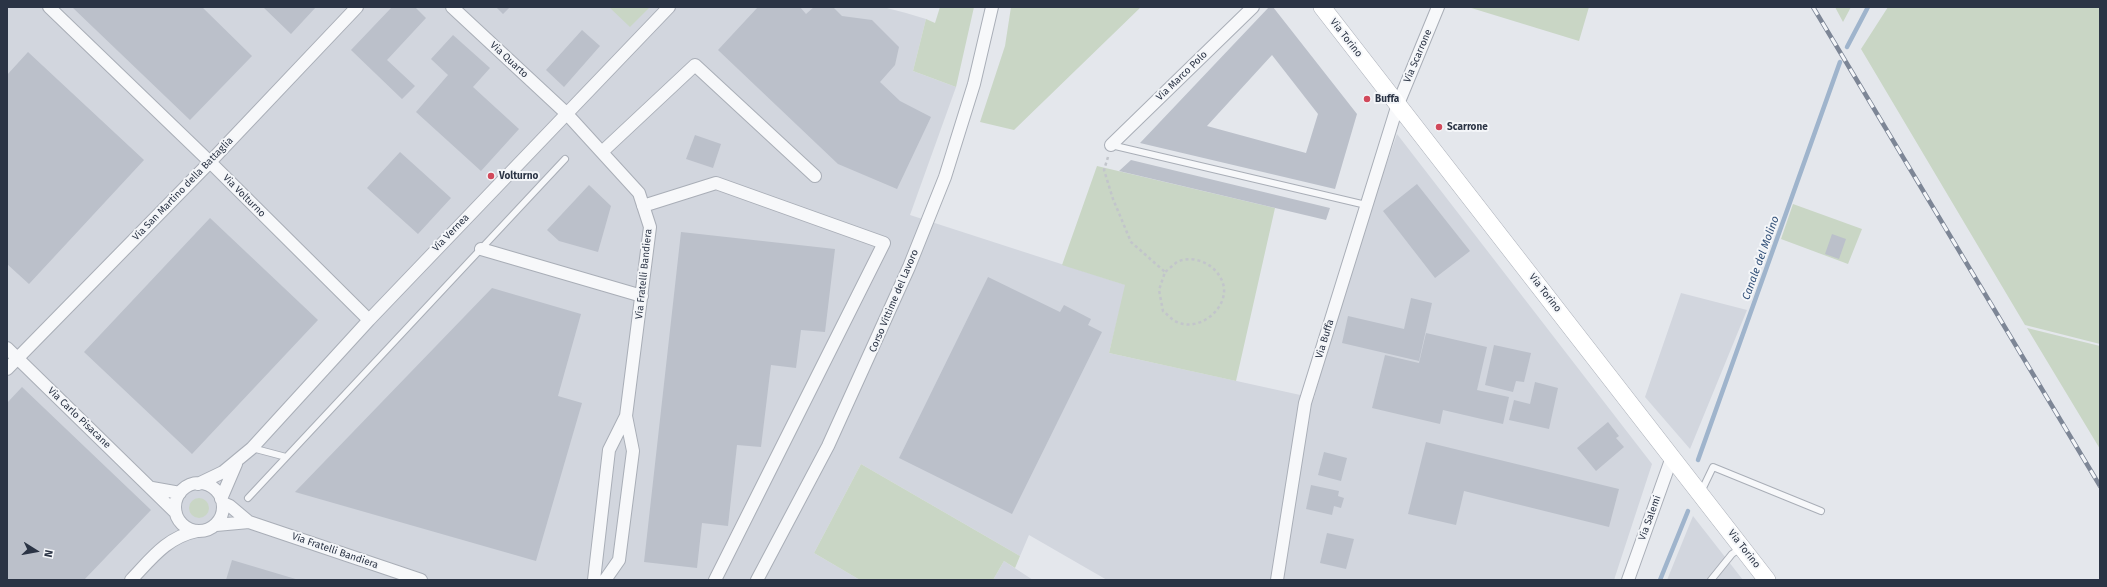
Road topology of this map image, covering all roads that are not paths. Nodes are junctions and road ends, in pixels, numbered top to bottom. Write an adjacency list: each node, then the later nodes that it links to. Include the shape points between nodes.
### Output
1 (49, 7): 14 (street, Via Volturno)
2 (357, 7): 14 (street, Via San Martino della Battaglia)
3 (452, 7): 10 (street, Via Quarto)
4 (669, 7): 10 (street, Via Vernea)
5 (992, 7): 47 (street, Corso Vittime del Lavoro, via 974,84 944,177 909,267 828,446)
6 (1253, 7): 11 (street, Via Marco Polo)
7 (1322, 7): 9 (main road, Via Torino)
8 (1438, 7): 9 (street, Via Scarrone)
9 (1398, 104): 16 (street, Via Buffa); 27 (main road, Via Torino)
10 (566, 113): 12 (street, Via Fratelli Bandiera); 20 (street, Via Vernea)
11 (1111, 145): 16 (lane)
12 (602, 152): 15 (street, via 695,65); 17 (street, Via Fratelli Bandiera, via 639,193)
13 (565, 159): 18 (lane)
14 (210, 162): 20 (street, Via Volturno); 22 (street, Via San Martino della Battaglia)
15 (814, 176)
16 (1366, 205): 48 (street, Via Buffa, via 1305,403)
17 (643, 206): 19 (street, Via Fratelli Bandiera, via 650,226); 46 (street, via 716,183 884,243)
18 (481, 249): 19 (street); 26 (lane)
19 (642, 296): 24 (street, Via Fratelli Bandiera)
20 (369, 320): 25 (street, Via Vernea)
21 (7, 348): 22 (street, Via Carlo Pisacane)
22 (17, 358): 23 (street, Via San Martino della Battaglia); 30 (street, Via Carlo Pisacane)
23 (7, 369)
24 (626, 416): 44 (street, Via Fratelli Bandiera, via 610,450); 45 (street, Via Fratelli Bandiera, via 633,451 619,560)
25 (252, 448): 26 (lane); 28 (street, Via Vernea)
26 (286, 457): 33 (lane)
27 (1672, 457): 32 (main road, Via Torino); 49 (street, Via Salemi)
28 (237, 462): 29 (street, via 212,479); 34 (street)
29 (198, 484): 31 (street, via 186,487); 34 (street, via 215,489)
30 (152, 488): 31 (street); 36 (street, Via Carlo Pisacane)
31 (180, 493): 36 (street, via 176,500)
32 (1700, 493): 35 (lane, via 1713,467); 41 (main road, Via Torino)
33 (248, 498)
34 (222, 501): 37 (street); 38 (street, via 220,518)
35 (1822, 511)
36 (176, 514): 39 (street, via 186,528); 40 (street)
37 (249, 522): 38 (street); 43 (street, Via Fratelli Bandiera)
38 (216, 525): 39 (street)
39 (198, 531): 40 (street, via 178,536)
40 (165, 544): 42 (street)
41 (1742, 548): 50 (lane, via 1732,554); 51 (main road, Via Torino)
42 (131, 580)
43 (421, 580)
44 (594, 580)
45 (605, 580)
46 (715, 580)
47 (756, 580)
48 (1277, 580)
49 (1628, 580)
50 (1711, 580)
51 (1767, 580)

